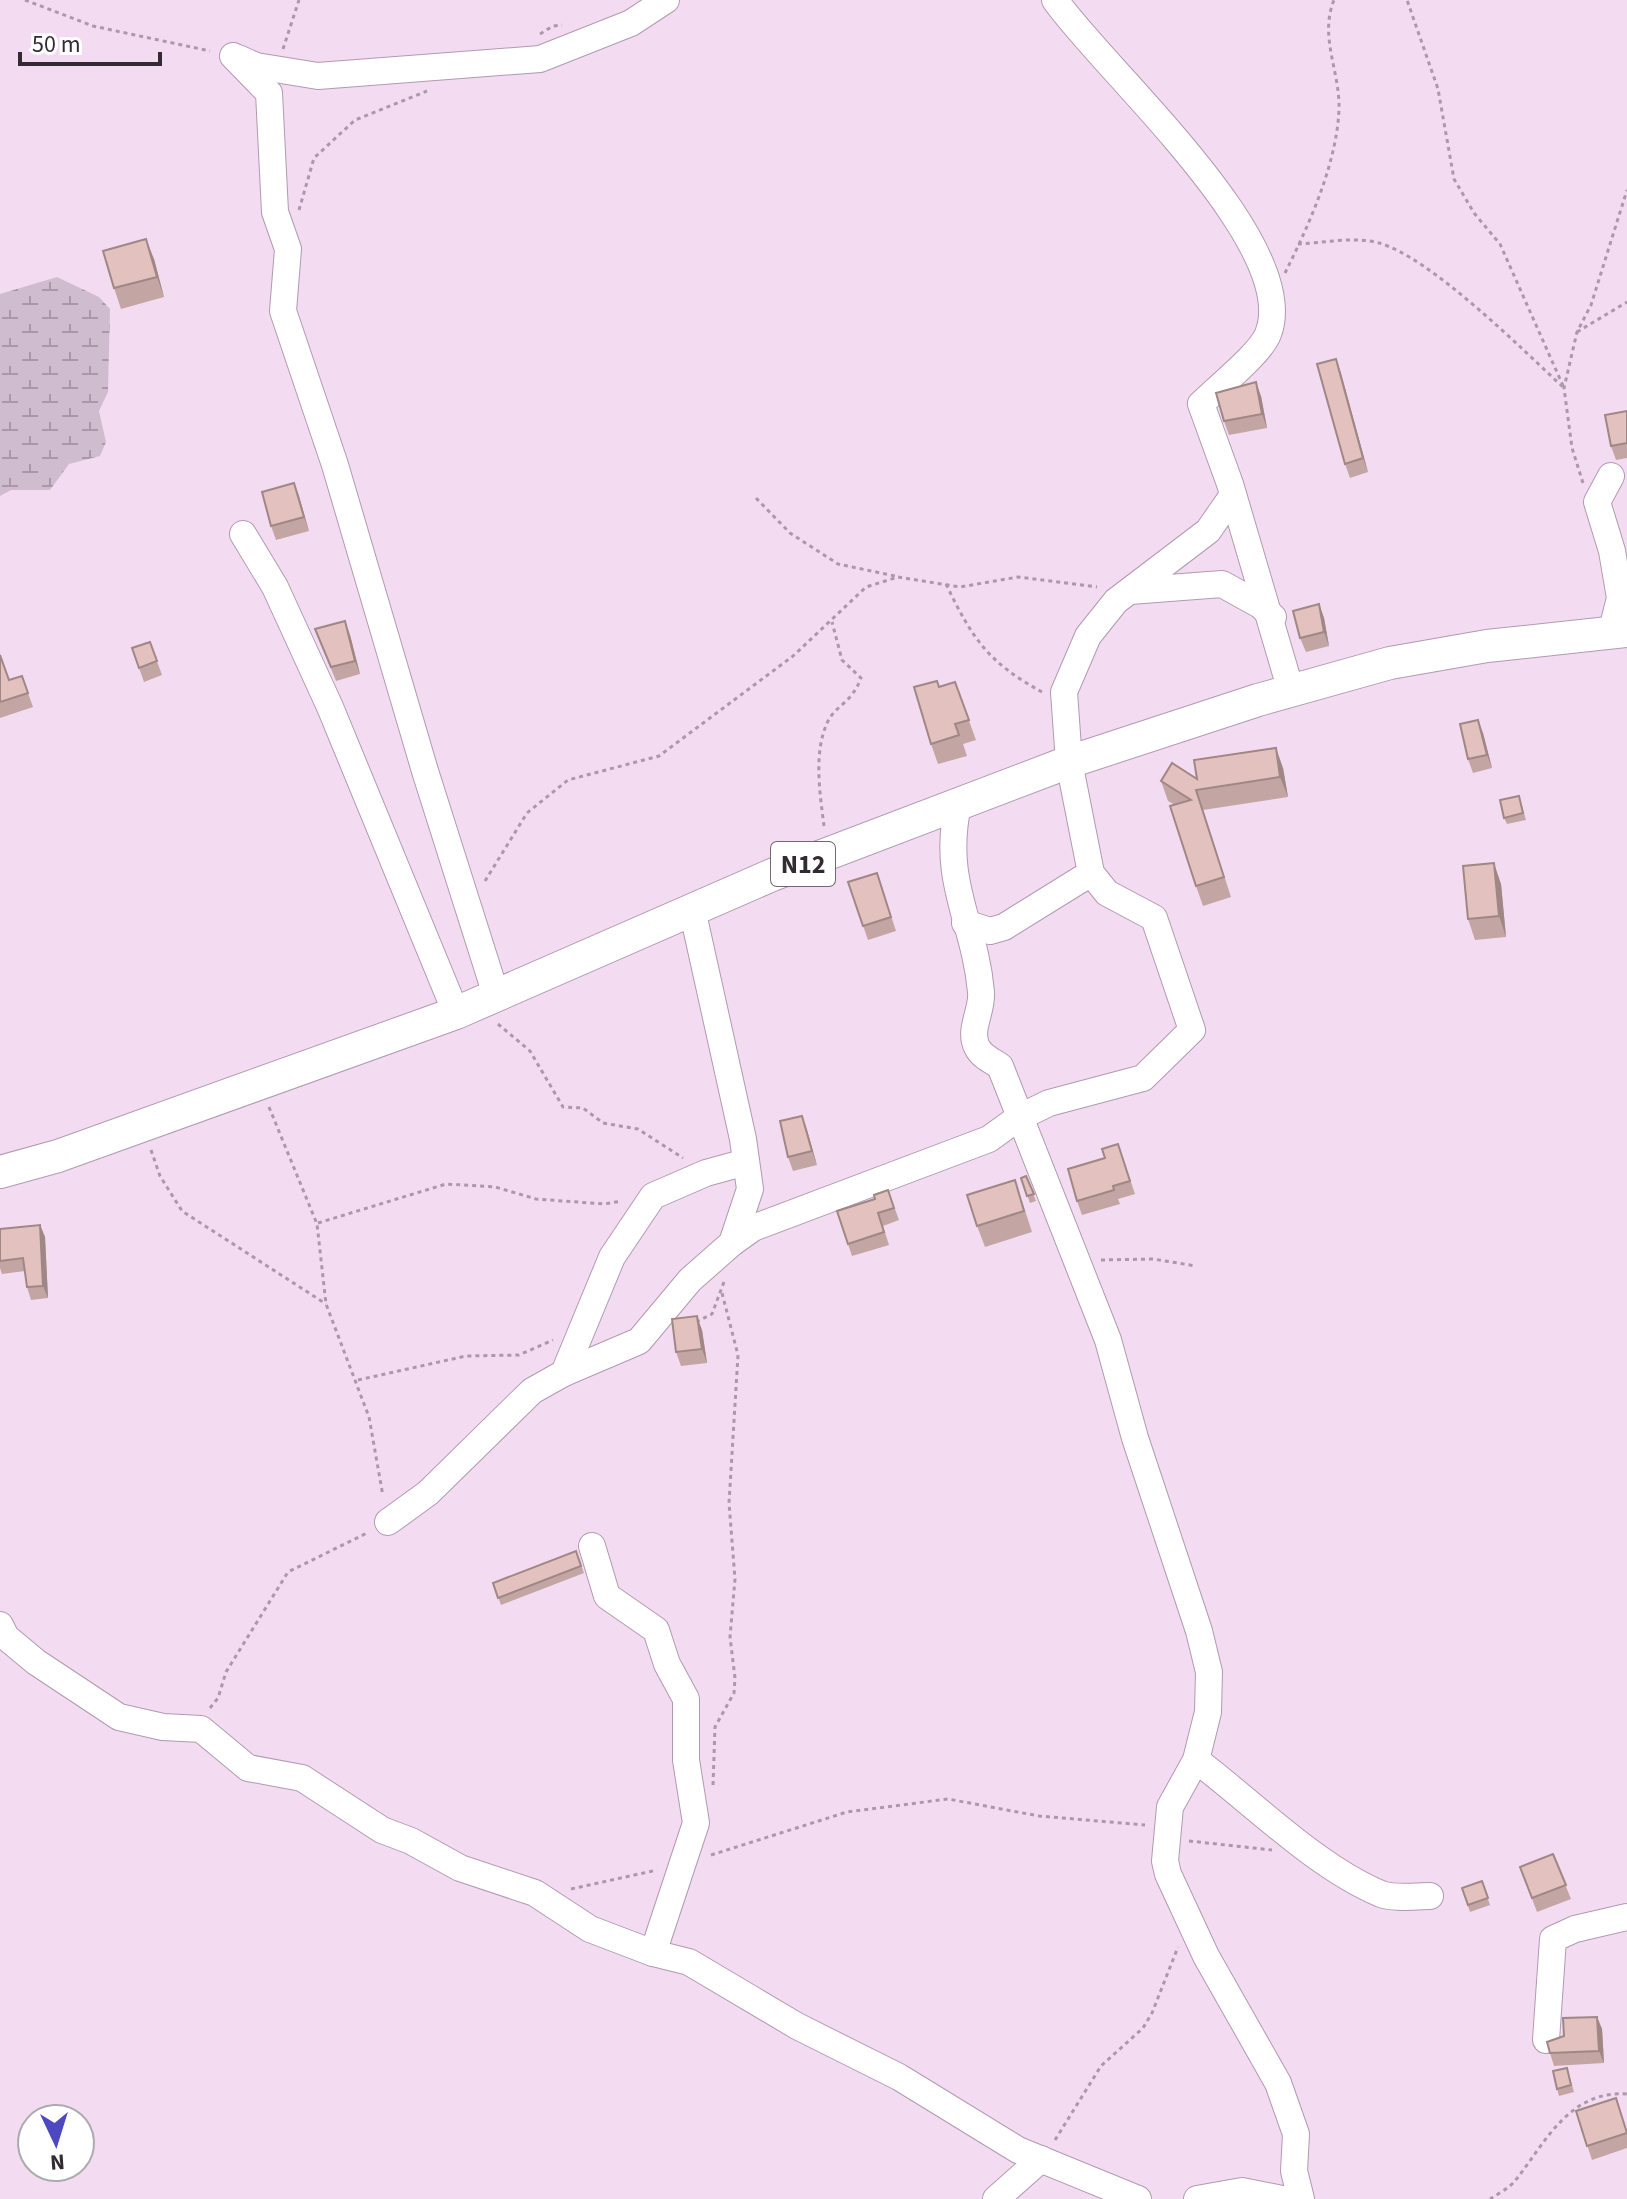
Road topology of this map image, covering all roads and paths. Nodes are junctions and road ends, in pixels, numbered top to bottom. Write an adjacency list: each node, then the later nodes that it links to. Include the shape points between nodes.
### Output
1 (25, 0): 7 (path, via 93,26)
2 (299, 0): 8 (path, via 286,46)
3 (666, 0): 8 (street, via 631,23 540,59 318,76)
4 (1055, 0): 13 (street, via 1079,35 1152,109 1233,210 1262,266)
5 (1334, 0): 11 (path, via 1326,19 1339,108 1320,190)
6 (1407, 0): 16 (path, via 1438,89 1454,179 1500,244)
7 (233, 56): 8 (street); 12 (street, via 269,93 275,212)
8 (260, 66)
9 (432, 89): 12 (path, via 355,120 314,158)
10 (1627, 190): 15 (path, via 1591,305)
11 (1298, 244): 13 (path); 16 (path, via 1374,241 1391,247 1425,267)
12 (288, 249): 34 (street, via 283,311 335,465)
13 (1272, 301): 18 (street, via 1261,348 1201,404)
14 (1627, 302): 15 (path)
15 (1577, 332): 16 (path)
16 (1564, 388): 20 (path, via 1581,480)
17 (1611, 476): 20 (street)
18 (1233, 495): 24 (street, via 1208,531); 25 (street)
19 (756, 498): 22 (path, via 790,533 838,564)
20 (1597, 502): 27 (street, via 1620,598)
21 (243, 534): 37 (street, via 275,587)
22 (898, 577): 23 (path); 26 (path, via 866,587)
23 (946, 583): 24 (path, via 960,587 1018,577); 29 (path, via 984,651 1010,674 1043,692)
24 (1130, 591): 25 (street, via 1222,584); 29 (street, via 1088,636 1064,692)
25 (1277, 620): 28 (street)
26 (832, 622): 32 (path, via 842,660 861,678 854,697 829,720 820,751); 34 (path, via 659,756 568,780 527,813)
27 (1619, 633): 28 (main road, N12, via 1487,646 1390,663)
28 (1291, 691): 30 (main road, N12)
29 (1066, 718): 30 (street)
30 (1069, 762): 31 (main road, N12); 33 (street)
31 (958, 805): 32 (main road, N12); 36 (street, via 950,839)
32 (828, 854): 35 (main road, N12)
33 (1091, 873): 36 (street, via 1004,927 990,931); 39 (street, via 1107,893 1154,918 1192,1030 1143,1078 1049,1103)
34 (468, 907): 37 (street)
35 (692, 909): 37 (main road, N12); 41 (street)
36 (965, 923): 39 (street, via 982,994 974,1035 977,1047 1000,1066)
37 (477, 1003): 38 (main road, N12); 43 (path, via 530,1051 563,1107 583,1108 603,1123 638,1129)
38 (260, 1084): 40 (main road, N12); 45 (path)
39 (1018, 1118): 46 (street, via 989,1139 753,1228); 47 (street)
40 (144, 1126): 42 (main road, N12); 50 (path, via 160,1176 182,1211)
41 (746, 1162): 43 (street); 46 (street, via 750,1189)
42 (0, 1172)
43 (706, 1173): 44 (street)
44 (653, 1196): 45 (path, via 604,1204 446,1184); 51 (street, via 612,1257)
45 (317, 1224): 50 (path)
46 (732, 1243): 52 (street, via 690,1280 639,1341)
47 (1077, 1260): 48 (path, via 1153,1259); 58 (street, via 1108,1340 1209,1672 1208,1712)
48 (1196, 1266)
49 (722, 1293): 59 (path, via 738,1355 729,1503 735,1678 734,1693 715,1727 711,1796)
50 (326, 1304): 53 (path)
51 (583, 1328): 52 (street); 53 (path, via 519,1355 466,1356)
52 (564, 1373): 54 (street, via 532,1391 428,1493)
53 (357, 1380): 54 (path)
54 (388, 1522): 57 (path, via 288,1572 226,1672 218,1698)
55 (592, 1546): 59 (street, via 607,1596 656,1630 686,1699 686,1760)
56 (0, 1625): 57 (street, via 6,1637 36,1662 119,1717)
57 (192, 1729): 64 (street, via 201,1729 248,1768 302,1778 382,1830 460,1868)
58 (1196, 1760): 60 (street, via 1170,1807); 61 (street)
59 (696, 1823): 62 (street)
60 (1168, 1828): 61 (path, via 1191,1843); 62 (path, via 1039,1816 948,1799 847,1812); 66 (street, via 1168,1874)
61 (1312, 1851): 63 (street, via 1383,1895)
62 (683, 1862): 64 (path); 67 (street)
63 (1430, 1896)
64 (542, 1897): 67 (street, via 590,1929)
65 (1627, 1917): 68 (street, via 1553,1939)
66 (1190, 1922): 70 (path, via 1143,2028 1101,2066); 75 (street, via 1278,2083 1296,2134 1294,2171)
67 (653, 1953): 70 (street, via 689,1962)
68 (1546, 2040)
69 (1627, 2094): 76 (path, via 1576,2107 1514,2183)
70 (1041, 2159): 71 (street); 72 (street)
71 (996, 2199)
72 (1138, 2199)
73 (1197, 2199): 74 (street, via 1242,2191)
74 (1282, 2199)
75 (1301, 2199)
76 (1490, 2199)

